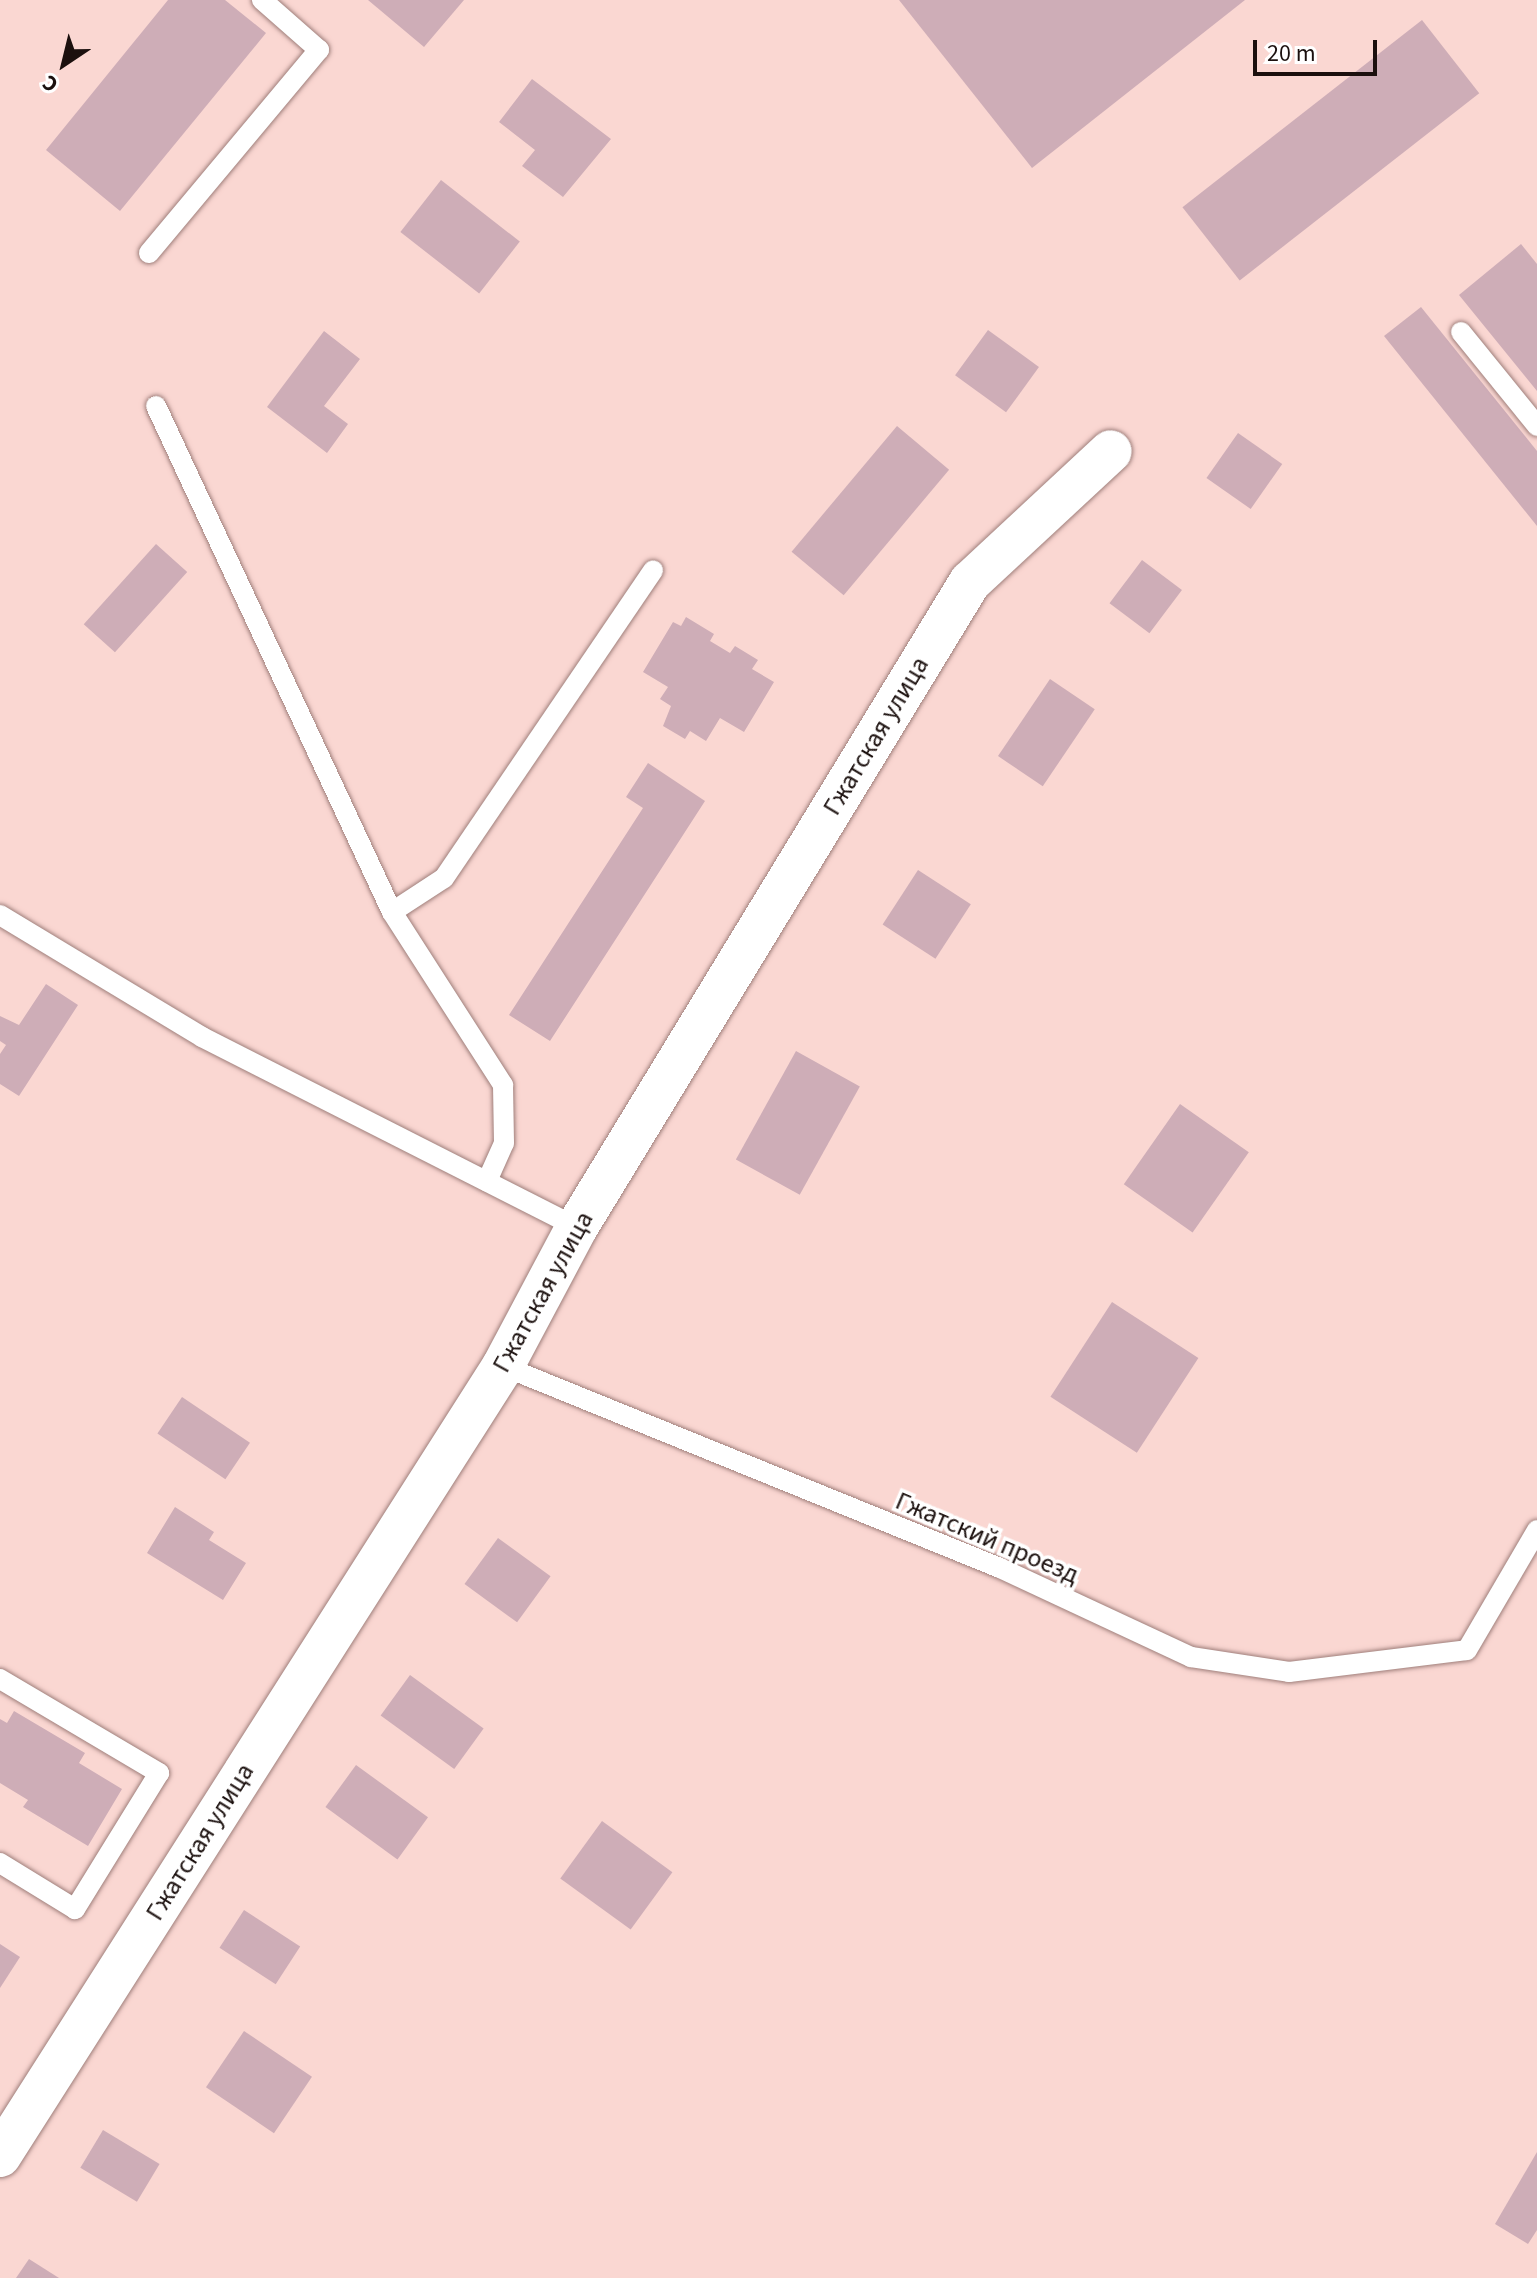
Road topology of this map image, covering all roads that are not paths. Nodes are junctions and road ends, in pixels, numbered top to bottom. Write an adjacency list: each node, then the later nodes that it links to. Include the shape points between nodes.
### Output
1 (262, 0): 2 (lane, via 319,50)
2 (149, 253)
3 (1461, 332): 5 (lane)
4 (156, 406): 8 (lane)
5 (1537, 426)
6 (1111, 451): 11 (street, Гжатская улица, via 970,582)
7 (653, 570): 8 (lane, via 444,878)
8 (392, 912): 10 (lane, via 503,1085 504,1143)
9 (0, 915): 10 (lane, via 202,1037)
10 (487, 1181): 11 (lane)
11 (577, 1227): 12 (street, Гжатская улица)
12 (503, 1366): 13 (lane, Гжатский проезд, via 1000,1568 1191,1657 1289,1672 1467,1650); 16 (street, Гжатская улица)
13 (1537, 1530)
14 (0, 1679): 15 (lane, via 159,1773 75,1909)
15 (0, 1863)
16 (0, 2156)

